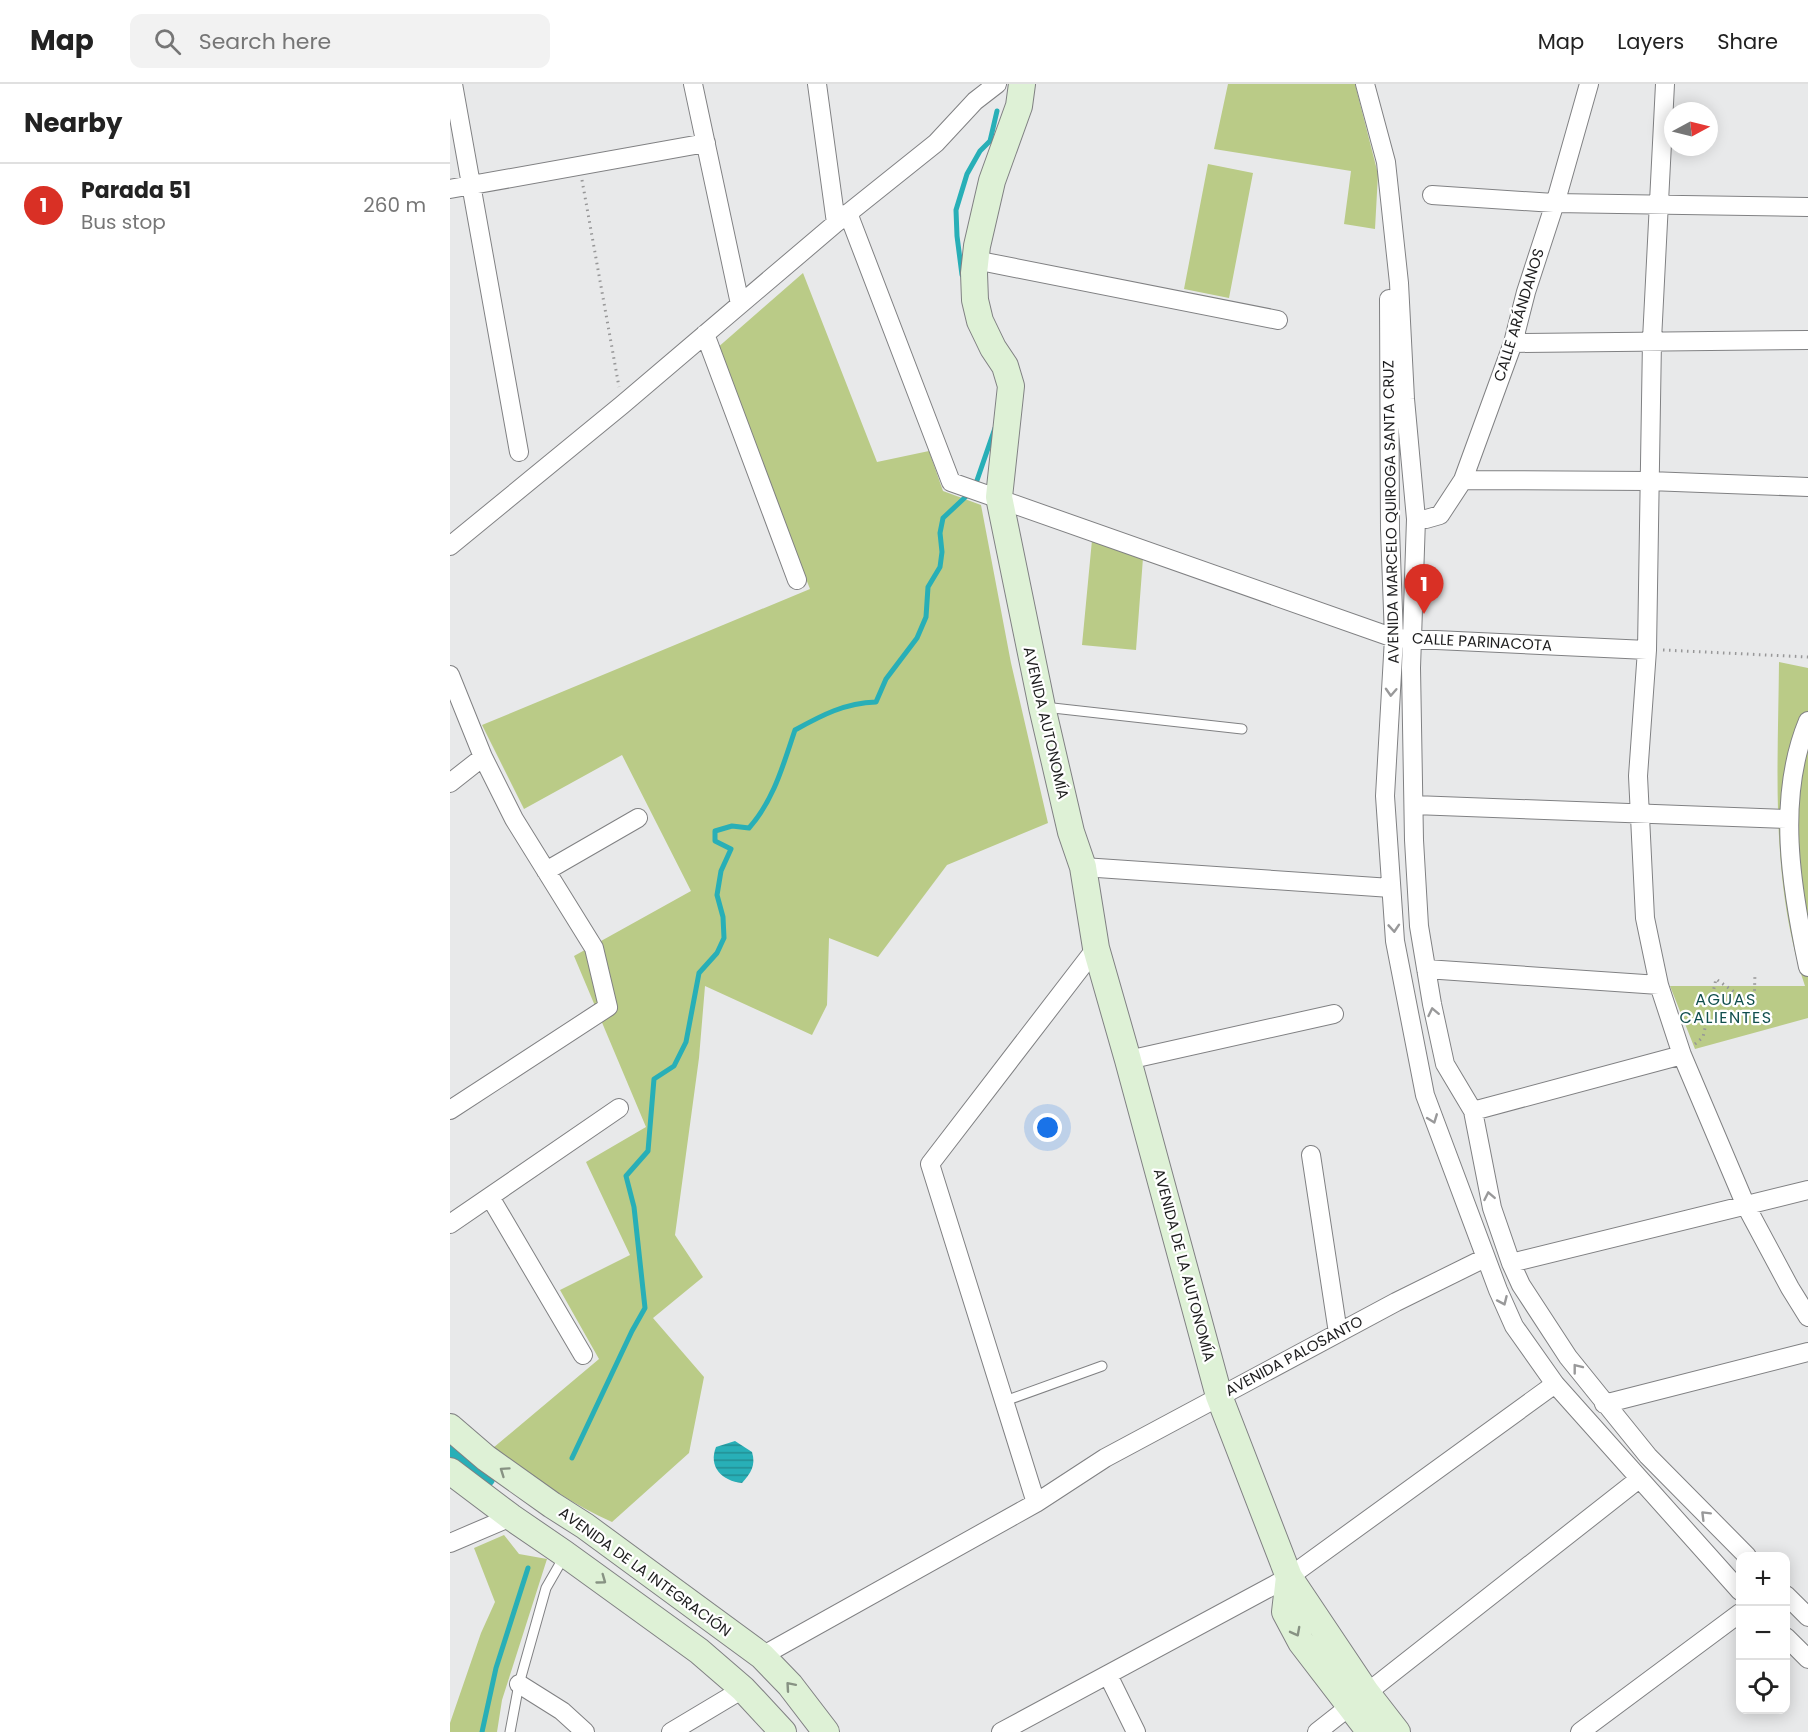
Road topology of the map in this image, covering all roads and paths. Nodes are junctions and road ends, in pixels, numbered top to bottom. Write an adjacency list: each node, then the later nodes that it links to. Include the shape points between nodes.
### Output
1 (453, 84): 12 (street)
2 (693, 84): 10 (street)
3 (817, 84): 19 (street)
4 (998, 84): 9 (street)
5 (1022, 84): 20 (street, AVENIDA AUTONOMÍA, via 1019,106 992,181)
6 (1365, 84): 14 (street, AVENIDA MARCELO QUIROGA SANTA CRUZ, via 1386,162)
7 (1589, 84): 16 (street, CALLE ARÁNDANOS)
8 (1665, 84): 17 (street)
9 (974, 93): 19 (street, via 936,143)
10 (706, 143): 11 (street); 21 (street)
11 (579, 167): 12 (street); 27 (path)
12 (471, 185): 13 (street); 28 (street)
13 (450, 189)
14 (1388, 192): 33 (street, AVENIDA MARCELO QUIROGA SANTA CRUZ, via 1399,283); 36 (street, AVENIDA MARCELO QUIROGA SANTA CRUZ)
15 (1432, 195): 16 (street)
16 (1554, 203): 17 (street); 26 (street, CALLE ARÁNDANOS)
17 (1659, 204): 18 (street); 24 (street)
18 (1808, 207)
19 (842, 218): 21 (street); 32 (street, CALLE PARINACOTA, via 951,482)
20 (975, 260): 22 (street); 32 (street, AVENIDA AUTONOMÍA, via 975,300 980,321 1005,366 1011,386)
21 (740, 304): 23 (street)
22 (1278, 320)
23 (705, 334): 27 (street); 35 (street)
24 (1652, 340): 25 (street); 26 (street); 30 (street)
25 (1808, 340)
26 (1513, 343): 29 (street, CALLE ARÁNDANOS)
27 (622, 405): 34 (street)
28 (519, 452)
29 (1463, 480): 30 (street); 33 (street, CALLE ARÁNDANOS, via 1440,515)
30 (1650, 481): 31 (street); 38 (street)
31 (1808, 487)
32 (999, 497): 36 (street, CALLE PARINACOTA); 41 (street, AVENIDA AUTONOMÍA)
33 (1416, 519): 37 (street, AVENIDA MARCELO QUIROGA SANTA CRUZ)
34 (450, 546)
35 (797, 580)
36 (1394, 638): 37 (street, CALLE PARINACOTA); 52 (street, AVENIDA MARCELO QUIROGA SANTA CRUZ, one-way to 52, via 1385,796)
37 (1413, 638): 38 (street, CALLE PARINACOTA); 46 (street, AVENIDA MARCELO QUIROGA SANTA CRUZ)
38 (1647, 650): 39 (path); 47 (street, via 1638,776)
39 (1808, 657)
40 (450, 675): 44 (street)
41 (1042, 707): 43 (lane); 50 (street, AVENIDA AUTONOMÍA)
42 (1808, 721): 49 (street, via 1798,745)
43 (1242, 729)
44 (483, 757): 45 (street); 51 (street)
45 (450, 783)
46 (1414, 805): 47 (street); 55 (street, AVENIDA MARCELO QUIROGA SANTA CRUZ, via 1419,926)
47 (1641, 814): 49 (street); 57 (street, via 1646,918)
48 (638, 818): 51 (street)
49 (1787, 819): 54 (street, via 1798,920)
50 (1083, 867): 52 (street); 53 (street, AVENIDA AUTONOMÍA)
51 (546, 871): 62 (street, via 594,948 608,1007)
52 (1391, 888): 69 (street, AVENIDA MARCELO QUIROGA SANTA CRUZ, one-way to 69, via 1395,941 1425,1095)
53 (1096, 948): 60 (street, AVENIDA DE LA AUTONOMÍA); 78 (street, via 930,1164)
54 (1808, 967)
55 (1425, 969): 57 (street); 63 (street, AVENIDA MARCELO QUIROGA SANTA CRUZ, one-way to 55, via 1444,1064)
56 (1755, 973): 59 (path, via 1754,1006 1716,979 1703,1037)
57 (1659, 985): 59 (street)
58 (1334, 1014): 60 (street)
59 (1682, 1055): 63 (street); 67 (street)
60 (1128, 1060): 77 (street, AVENIDA DE LA AUTONOMÍA)
61 (620, 1108): 66 (street)
62 (450, 1110)
63 (1473, 1111): 70 (street, AVENIDA MARCELO QUIROGA SANTA CRUZ, one-way to 63, via 1492,1208)
64 (1311, 1155): 72 (street)
65 (1808, 1190): 67 (street)
66 (490, 1197): 68 (street); 74 (street)
67 (1746, 1206): 70 (street); 71 (street)
68 (450, 1224)
69 (1485, 1258): 72 (street, AVENIDA PALOSANTO); 76 (street, AVENIDA MARCELO QUIROGA SANTA CRUZ, one-way to 76, via 1514,1326)
70 (1511, 1263): 79 (street, AVENIDA MARCELO QUIROGA SANTA CRUZ, one-way to 70, via 1562,1348)
71 (1808, 1317)
72 (1338, 1333): 77 (street, AVENIDA PALOSANTO)
73 (1808, 1352): 79 (street)
74 (583, 1355)
75 (1102, 1366): 78 (lane)
76 (1555, 1384): 82 (street, AVENIDA MARCELO QUIROGA SANTA CRUZ); 90 (street)
77 (1219, 1396): 83 (street, AVENIDA PALOSANTO, via 1105,1458); 90 (street, AVENIDA DE LA AUTONOMÍA)
78 (1005, 1401): 83 (street)
79 (1604, 1404): 88 (street, AVENIDA MARCELO QUIROGA SANTA CRUZ, one-way to 79, via 1648,1456)
80 (450, 1427): 84 (street, AVENIDA DE LA INTEGRACIÓN, one-way to 80)
81 (450, 1472): 85 (street)
82 (1639, 1479): 91 (street, AVENIDA MARCELO QUIROGA SANTA CRUZ); 101 (street)
83 (1036, 1503): 96 (street, AVENIDA PALOSANTO)
84 (552, 1505): 86 (street); 96 (street, AVENIDA DE LA INTEGRACIÓN)
85 (511, 1517): 86 (street); 87 (street)
86 (537, 1535): 89 (street)
87 (450, 1543)
88 (1742, 1552)
89 (565, 1554): 99 (lane, via 546,1588); 100 (street, one-way to 100, via 699,1651)
90 (1289, 1577): 98 (street); 101 (street, AVENIDA DE LA AUTONOMÍA)
91 (1736, 1587)
92 (1790, 1600): 94 (street)
93 (1736, 1616): 102 (street)
94 (1808, 1617)
95 (1790, 1642): 97 (street)
96 (762, 1656): 107 (street, AVENIDA DE LA INTEGRACIÓN, one-way to 96)
97 (1808, 1659)
98 (1108, 1675): 108 (street); 109 (street)
99 (519, 1684): 103 (lane); 104 (street)
100 (743, 1689): 105 (street); 106 (street)
101 (1358, 1698): 110 (street); 111 (street, AVENIDA DE LA AUTONOMÍA); 112 (street, AVENIDA DE LA AUTONOMÍA)
102 (1600, 1726): 113 (street)
103 (510, 1732)
104 (585, 1732)
105 (671, 1732)
106 (783, 1732)
107 (826, 1732)
108 (1001, 1732)
109 (1136, 1732)
110 (1317, 1732)
111 (1370, 1732)
112 (1397, 1732)
113 (1580, 1732)

